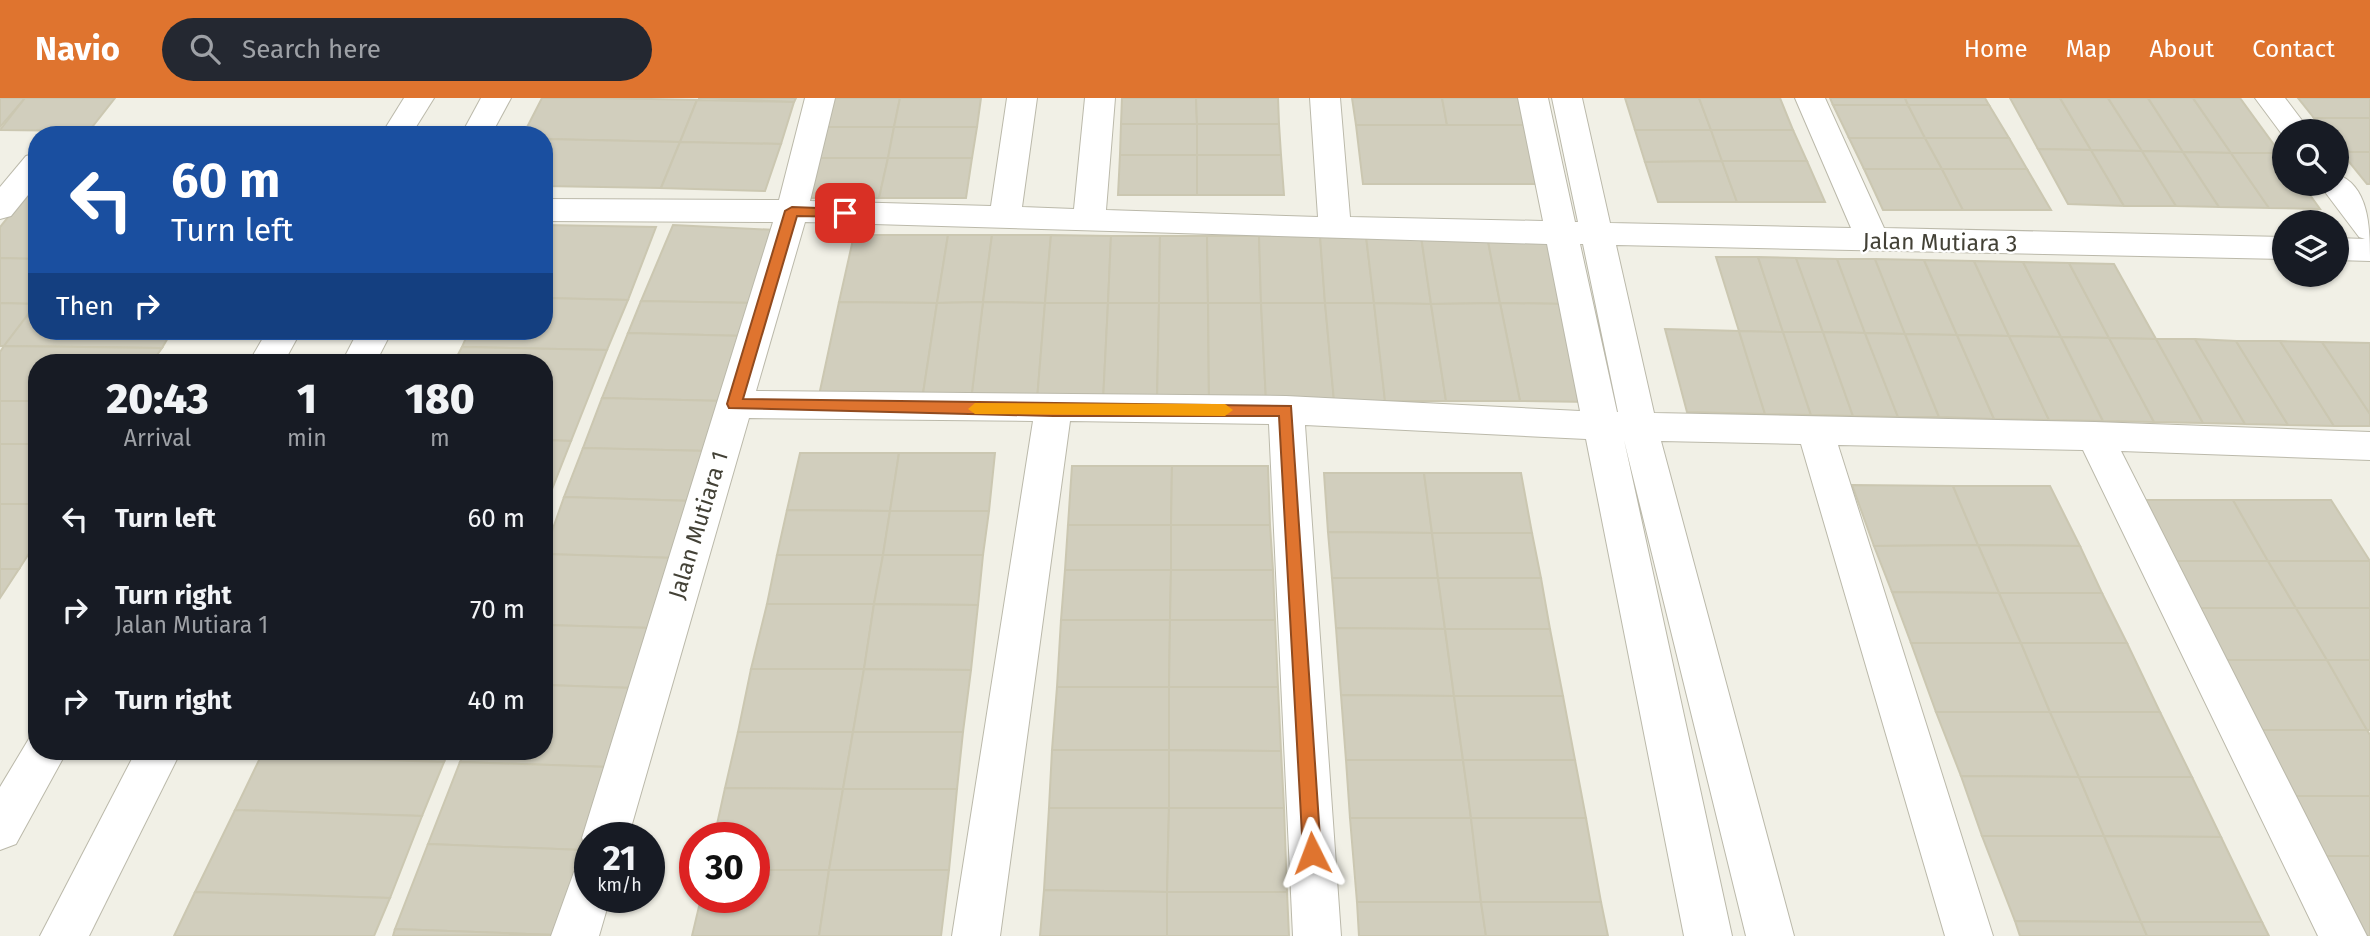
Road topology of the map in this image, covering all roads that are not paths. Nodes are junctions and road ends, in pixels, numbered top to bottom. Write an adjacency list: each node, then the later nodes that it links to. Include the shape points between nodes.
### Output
1 (419, 98): 12 (street)
2 (496, 98): 13 (street)
3 (820, 98): 20 (street, Jalan Mutiara 1)
4 (1022, 98): 21 (street)
5 (1100, 98): 22 (street)
6 (1325, 98): 23 (street)
7 (1533, 98): 25 (street)
8 (1567, 98): 25 (street)
9 (1810, 98): 26 (street)
10 (2270, 98): 11 (street)
11 (2286, 119)
12 (402, 126)
13 (481, 126)
14 (0, 159): 15 (street)
15 (28, 161)
16 (28, 173): 18 (street)
17 (2344, 196): 24 (street)
18 (0, 208)
19 (553, 210): 20 (street, Jalan Mutiara 3)
20 (792, 211): 21 (street, Jalan Mutiara 3); 30 (street, Jalan Mutiara 1)
21 (1005, 218): 22 (street, Jalan Mutiara 3)
22 (1089, 221): 23 (street, Jalan Mutiara 3)
23 (1335, 228): 25 (street, Jalan Mutiara 3)
24 (2370, 229)
25 (1579, 233): 26 (street, Jalan Mutiara 3); 33 (street)
26 (1872, 240): 27 (street, Jalan Mutiara 3)
27 (2272, 248)
28 (2349, 249): 29 (street)
29 (2370, 250)
30 (734, 404): 31 (street); 39 (street, Jalan Mutiara 1)
31 (1053, 410): 32 (street); 44 (street)
32 (1286, 410): 33 (street); 45 (street)
33 (1621, 426): 34 (street); 46 (street); 47 (street)
34 (1815, 430): 35 (street); 48 (street)
35 (2095, 436): 36 (street); 49 (street)
36 (2365, 454)
37 (40, 760): 40 (street)
38 (154, 760): 42 (street)
39 (609, 822)
40 (0, 829)
41 (582, 913): 43 (street)
42 (64, 936)
43 (575, 936)
44 (976, 936)
45 (1317, 936)
46 (1708, 936)
47 (1770, 936)
48 (1969, 936)
49 (2343, 936)

